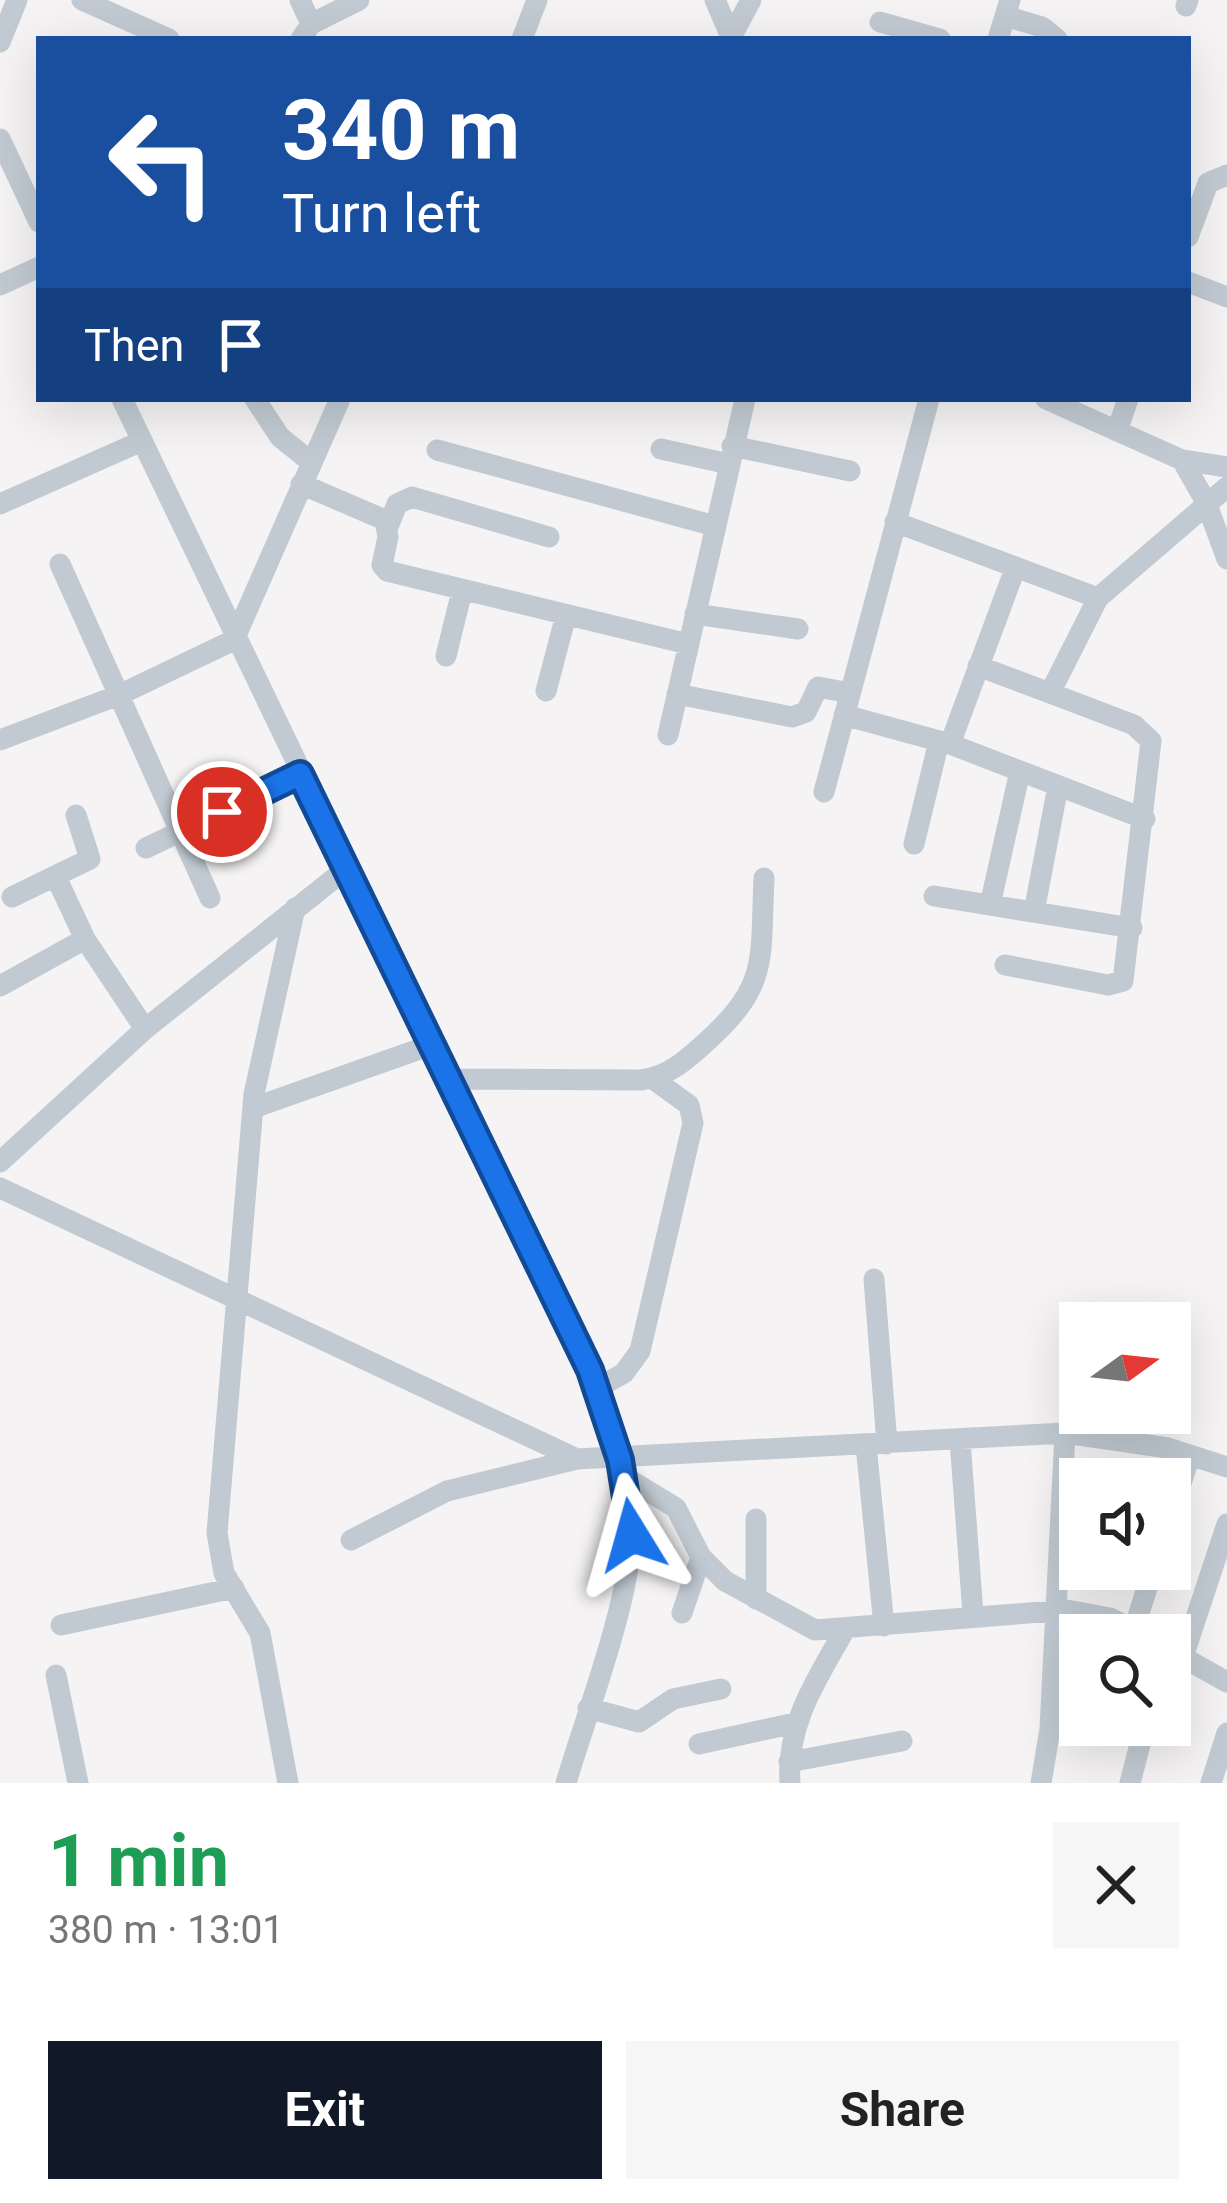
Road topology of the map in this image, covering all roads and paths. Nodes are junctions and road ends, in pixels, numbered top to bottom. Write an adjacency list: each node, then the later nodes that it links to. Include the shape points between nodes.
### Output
1 (17, 0): 17 (street)
2 (82, 0): 11 (street)
3 (300, 0): 10 (street)
4 (359, 0): 10 (street)
5 (537, 0): 12 (street)
6 (715, 0): 13 (street)
7 (751, 0): 14 (street)
8 (1007, 8): 16 (street)
9 (880, 22): 15 (street)
10 (306, 32)
11 (162, 36)
12 (523, 36)
13 (730, 36)
14 (732, 36)
15 (929, 36)
16 (1053, 36)
17 (0, 42)
18 (0, 140): 19 (street)
19 (18, 175): 21 (street)
20 (1227, 175): 22 (street, via 1208,183)
21 (36, 215)
22 (1191, 229)
23 (36, 268): 25 (street)
24 (1191, 283): 26 (street)
25 (0, 285)
26 (1227, 297)
27 (123, 402): 35 (street)
28 (257, 402): 40 (street, via 280,437)
29 (339, 402): 40 (street)
30 (744, 402): 38 (street)
31 (927, 402): 47 (street)
32 (1053, 402): 34 (street)
33 (1127, 402): 34 (street)
34 (1117, 430): 39 (street)
35 (142, 441): 46 (street); 59 (street)
36 (661, 449): 38 (street)
37 (437, 450): 48 (street)
38 (730, 455): 42 (street); 48 (street)
39 (1182, 460): 41 (street); 45 (street)
40 (311, 462): 43 (street)
41 (1227, 467)
42 (850, 471)
43 (301, 484): 49 (street); 59 (street)
44 (1227, 488): 45 (street)
45 (1206, 502): 51 (street); 55 (street)
46 (0, 504)
47 (895, 523): 53 (street); 67 (street)
48 (715, 526): 56 (street)
49 (388, 527): 50 (street, via 397,504 412,496); 54 (street, via 387,572)
50 (549, 537)
51 (1227, 559)
52 (60, 564): 65 (street)
53 (1015, 569): 55 (street); 62 (street)
54 (462, 591): 57 (street); 61 (street)
55 (1098, 598): 64 (street)
56 (695, 614): 58 (street); 60 (street)
57 (566, 619): 60 (street); 63 (street)
58 (798, 629)
59 (234, 640): 65 (street); 72 (street)
60 (688, 644): 66 (street)
61 (446, 656)
62 (978, 666): 64 (street); 70 (street)
63 (546, 691)
64 (1050, 693): 76 (street, via 1145,731 1153,756)
65 (119, 694): 69 (street); 77 (street)
66 (677, 694): 67 (street, via 792,717 806,712 818,688); 68 (street)
67 (847, 704): 70 (street); 74 (street)
68 (668, 735)
69 (0, 740)
70 (945, 743): 71 (street); 78 (street)
71 (1019, 771): 73 (street); 86 (street)
72 (300, 774): 77 (street); 80 (street)
73 (1058, 786): 76 (street); 88 (street)
74 (824, 792)
75 (76, 814): 81 (street, via 90,859)
76 (1145, 819): 89 (street)
77 (183, 830): 79 (street); 85 (street)
78 (914, 844)
79 (146, 848)
80 (346, 869): 87 (street); 94 (street)
81 (56, 878): 84 (street); 90 (street)
82 (764, 878): 95 (street, via 753,991 680,1065)
83 (934, 896): 86 (street)
84 (12, 897)
85 (210, 898)
86 (990, 904): 88 (street)
87 (295, 908): 93 (street); 97 (street)
88 (1034, 912): 89 (street)
89 (1132, 928): 91 (street, via 1126,972 1115,984)
90 (85, 938): 92 (street); 93 (street)
91 (1005, 965)
92 (0, 986)
93 (145, 1029): 98 (street)
94 (431, 1045): 96 (street); 97 (street)
95 (653, 1078): 96 (street); 102 (street, via 689,1105 693,1123 640,1351)
96 (448, 1079): 102 (street)
97 (253, 1108): 101 (street)
98 (0, 1162)
99 (0, 1188): 101 (street)
100 (874, 1279): 107 (street)
101 (239, 1300): 110 (street); 117 (street, via 217,1533)
102 (596, 1389): 112 (street)
103 (1059, 1433): 106 (street)
104 (1065, 1434): 119 (street)
105 (1076, 1434): 108 (street)
106 (960, 1440): 107 (street); 121 (street)
107 (876, 1444): 112 (street); 125 (street)
108 (1190, 1455): 109 (street); 111 (street)
109 (1189, 1458)
110 (577, 1459): 112 (street); 115 (street, via 447,1491)
111 (1227, 1467)
112 (622, 1469): 116 (street, via 676,1508); 131 (street, via 631,1505 629,1562)
113 (756, 1519): 118 (street)
114 (1227, 1524): 123 (street)
115 (351, 1540)
116 (700, 1557): 118 (street); 120 (street)
117 (234, 1588): 124 (street); 139 (street, via 260,1633)
118 (756, 1599): 126 (street, via 815,1630)
119 (1056, 1610): 121 (street); 122 (street); 141 (street)
120 (682, 1613)
121 (973, 1614): 125 (street)
122 (1096, 1614)
123 (1191, 1615)
124 (61, 1625)
125 (884, 1626): 126 (street)
126 (844, 1631): 132 (street)
127 (1191, 1662): 129 (street)
128 (56, 1676): 138 (street)
129 (1227, 1682)
130 (721, 1689): 131 (street, via 673,1699 639,1722)
131 (588, 1708): 140 (street)
132 (795, 1723): 135 (street); 137 (street)
133 (1227, 1732): 143 (street)
134 (902, 1741): 137 (street)
135 (699, 1744)
136 (1140, 1746): 142 (street)
137 (789, 1772)
138 (78, 1783)
139 (287, 1783)
140 (566, 1783)
141 (1041, 1783)
142 (1130, 1783)
143 (1211, 1783)

